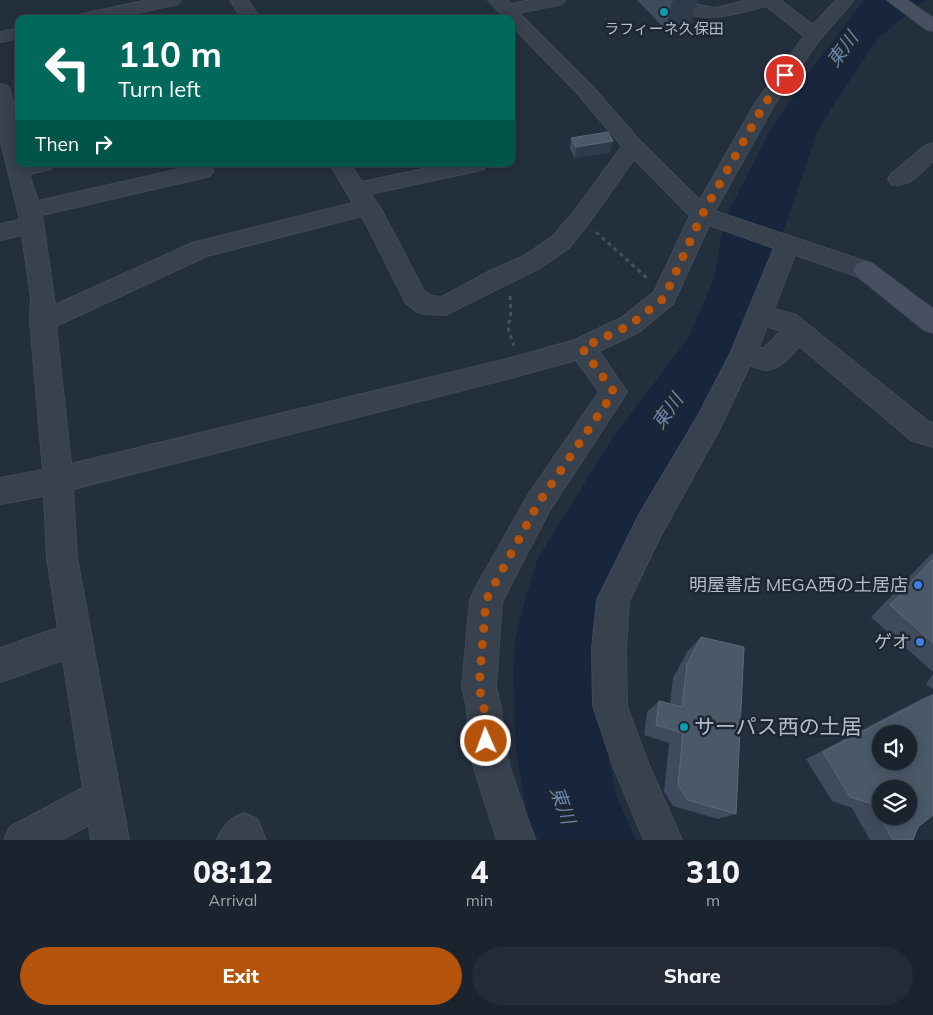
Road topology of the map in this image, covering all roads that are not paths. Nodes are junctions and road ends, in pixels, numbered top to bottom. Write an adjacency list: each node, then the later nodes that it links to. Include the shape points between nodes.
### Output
1 (172, 0): 10 (street)
2 (239, 0): 11 (street)
3 (556, 0): 8 (street)
4 (680, 0): 5 (street, via 688,8 714,13)
5 (770, 0): 9 (street)
6 (845, 0): 17 (street)
7 (896, 0): 14 (street)
8 (502, 5): 12 (street)
9 (785, 12): 15 (street); 17 (street)
10 (103, 15)
11 (248, 15)
12 (512, 15)
13 (515, 18): 20 (street, via 585,90)
14 (933, 26)
15 (710, 28)
16 (15, 34): 18 (street)
17 (814, 35): 30 (street, via 764,105)
18 (0, 37)
19 (0, 90): 26 (street)
20 (633, 146): 28 (street, via 561,242 532,262 445,306 426,305 415,297); 30 (street)
21 (933, 150): 27 (street)
22 (37, 167): 26 (street)
23 (342, 167): 28 (street)
24 (467, 167): 28 (street)
25 (202, 171): 29 (street)
26 (13, 178): 29 (street)
27 (899, 178)
28 (362, 199): 34 (street, via 200,249)
29 (31, 217): 31 (street); 34 (street, via 43,298)
30 (709, 218): 32 (street); 37 (street, via 666,295 630,325)
31 (0, 232)
32 (785, 245): 33 (street); 35 (street, via 865,270)
33 (760, 314): 36 (street); 38 (street)
34 (43, 321): 40 (street)
35 (933, 323)
36 (796, 328): 38 (street, via 792,338 765,360); 39 (street, via 921,432)
37 (582, 348): 40 (street); 49 (street, via 614,392 538,504 486,600 479,687 492,768)
38 (744, 352): 50 (street, via 710,422 650,525 613,600 609,648 610,706)
39 (933, 435)
40 (58, 480): 41 (street); 42 (street, via 62,558)
41 (0, 491)
42 (75, 639): 43 (street); 44 (street)
43 (0, 665)
44 (102, 798): 45 (street); 46 (street)
45 (23, 840)
46 (110, 840)
47 (236, 840): 48 (street, via 244,832)
48 (246, 840)
49 (516, 840)
50 (663, 840)

